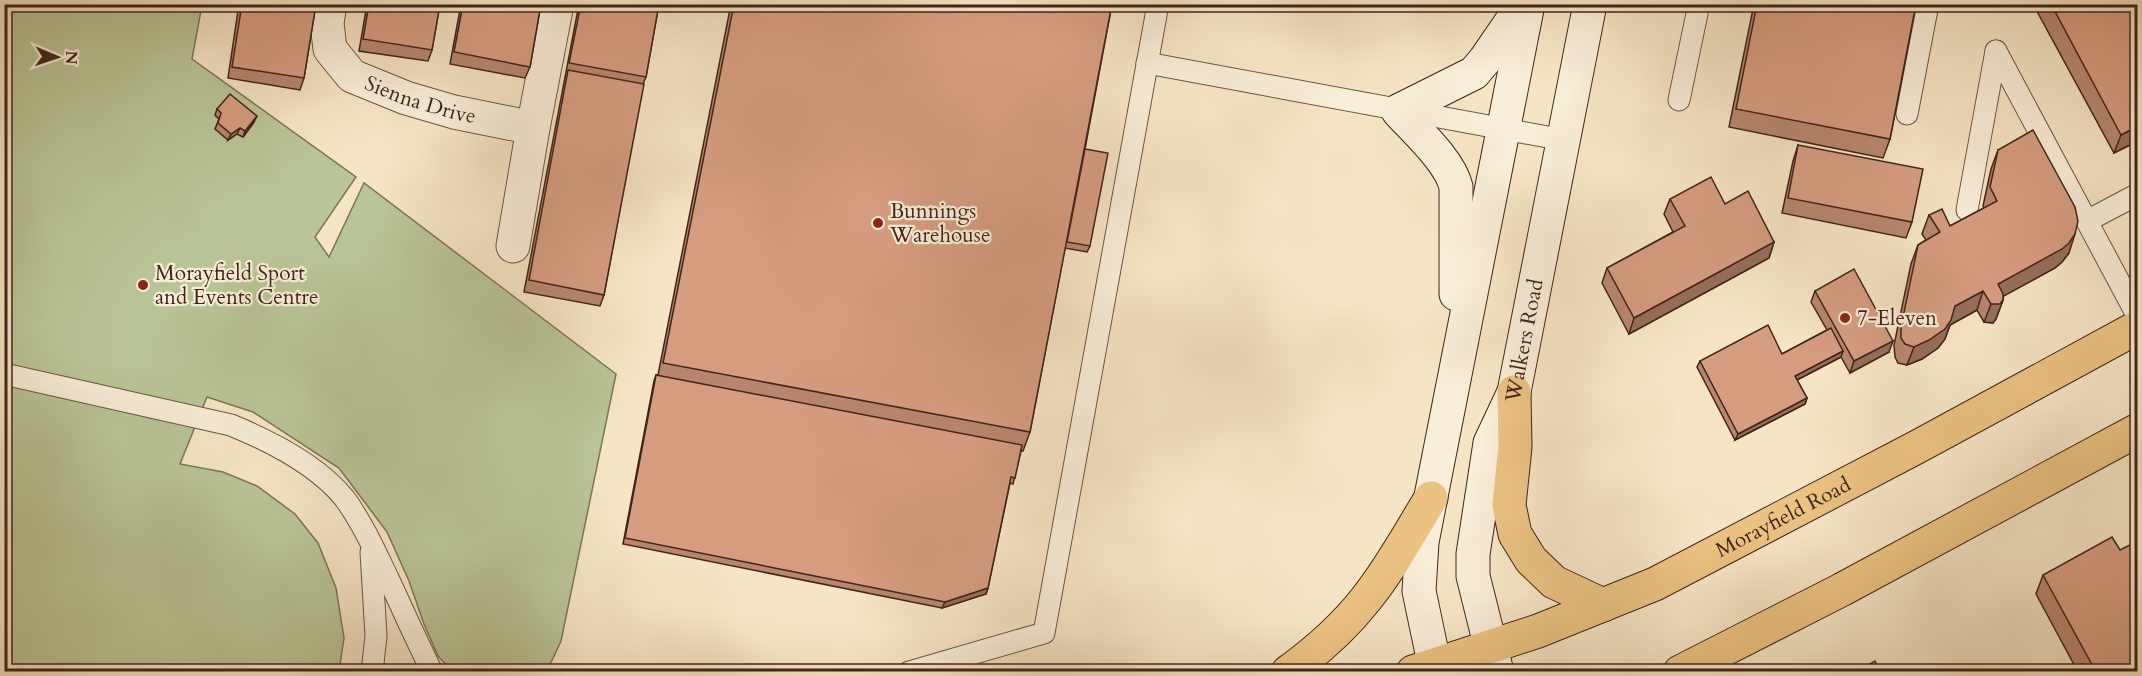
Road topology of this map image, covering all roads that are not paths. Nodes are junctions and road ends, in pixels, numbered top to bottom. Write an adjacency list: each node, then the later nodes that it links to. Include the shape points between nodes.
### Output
1 (330, 4): 13 (main road, Sienna Drive, via 330,49 352,76 454,112)
2 (556, 4): 13 (main road)
3 (1158, 4): 9 (lane)
4 (1523, 4): 11 (main road, via 1474,73)
5 (1528, 4): 14 (main road)
6 (1590, 4): 15 (main road, Walkers Road)
7 (1699, 4): 10 (lane)
8 (1928, 4): 12 (lane)
9 (1147, 63): 11 (lane); 34 (lane, via 1044,633)
10 (1679, 100)
11 (1398, 111): 14 (lane); 22 (main road, via 1431,148 1456,187)
12 (1906, 114)
13 (532, 128): 19 (main road)
14 (1503, 130): 15 (lane); 22 (main road)
15 (1564, 141): 24 (main road, Walkers Road)
16 (2138, 194): 18 (lane)
17 (1967, 210): 18 (lane, via 1996,51)
18 (2087, 221): 20 (lane)
19 (513, 246)
20 (2138, 316)
21 (2138, 327): 28 (main road, Morayfield Road, via 1717,552)
22 (1456, 365): 26 (main road)
23 (4, 374): 27 (lane, via 221,422 265,438 327,480 345,500)
24 (1514, 392): 28 (main road, via 1515,447 1509,505 1515,534 1531,560 1554,582); 29 (main road, Walkers Road, via 1490,443 1473,554 1473,576)
25 (2138, 430): 31 (main road)
26 (1431, 498): 30 (main road, via 1422,542 1419,591); 35 (main road, via 1366,600 1319,649)
27 (371, 542): 32 (lane, via 376,636); 33 (lane)
28 (1603, 605): 29 (main road, Morayfield Road)
29 (1494, 659): 30 (main road, Morayfield Road)
30 (1427, 669)
31 (1684, 671)
32 (372, 672)
33 (432, 672)
34 (909, 672)
35 (1288, 672)

